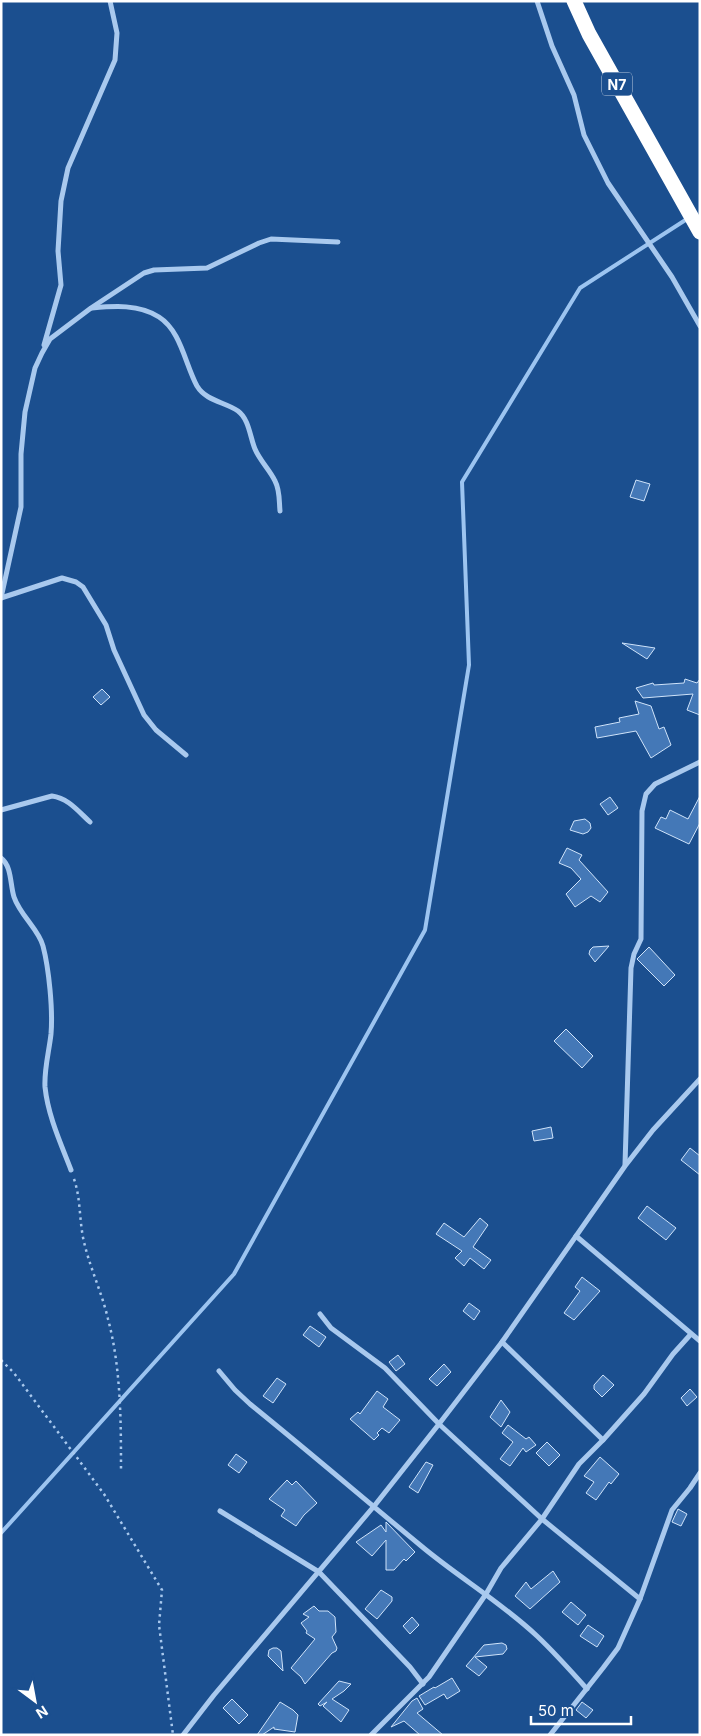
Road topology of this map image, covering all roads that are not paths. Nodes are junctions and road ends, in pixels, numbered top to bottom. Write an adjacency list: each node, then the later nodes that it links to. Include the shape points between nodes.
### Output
1 (110, 1): 8 (street, via 117,33 115,60 68,168 61,201 58,242 61,285)
2 (537, 1): 7 (street, via 552,46 574,95 584,135 608,183 672,277)
3 (574, 1): 4 (highway, N7, via 589,34)
4 (700, 232)
5 (338, 242): 6 (street, via 271,239 207,268 154,270 144,273)
6 (92, 308): 8 (street, via 50,339); 9 (street, via 120,306 143,310 159,317 169,327 198,387 209,398 245,418 256,450 275,482)
7 (700, 326)
8 (42, 352): 10 (street, via 25,412 21,507 14,546)
9 (280, 511)
10 (3, 575): 11 (street)
11 (1, 598): 12 (street, via 62,578 83,587 106,625 144,715 156,730)
12 (186, 755)
13 (700, 762): 18 (street, via 654,784 646,794 642,810 641,939 631,968)
14 (1, 810): 15 (street, via 52,796 60,797)
15 (90, 822)
16 (1, 858): 19 (street, via 7,865 18,906 43,944 49,981 51,1033 45,1086 50,1112)
17 (700, 1079): 18 (street)
18 (625, 1166): 20 (street)
19 (71, 1170)
20 (576, 1236): 22 (street); 24 (street)
21 (320, 1314): 26 (street, via 331,1328 385,1368)
22 (691, 1334): 23 (street); 27 (street)
23 (700, 1341)
24 (502, 1342): 26 (street); 27 (street)
25 (218, 1371): 29 (street, via 250,1404)
26 (439, 1424): 29 (street); 31 (street)
27 (603, 1440): 31 (street, via 580,1464)
28 (700, 1473): 34 (street, via 672,1510)
29 (375, 1506): 32 (street); 33 (street, via 461,1578)
30 (220, 1511): 32 (street)
31 (542, 1519): 33 (street, via 501,1568); 34 (street)
32 (319, 1572): 35 (street); 37 (street)
33 (486, 1594): 35 (street); 36 (street, via 536,1636)
34 (640, 1600): 36 (street, via 618,1648)
35 (423, 1684): 38 (street)
36 (587, 1689): 39 (street)
37 (183, 1735)
38 (371, 1735)
39 (550, 1735)

